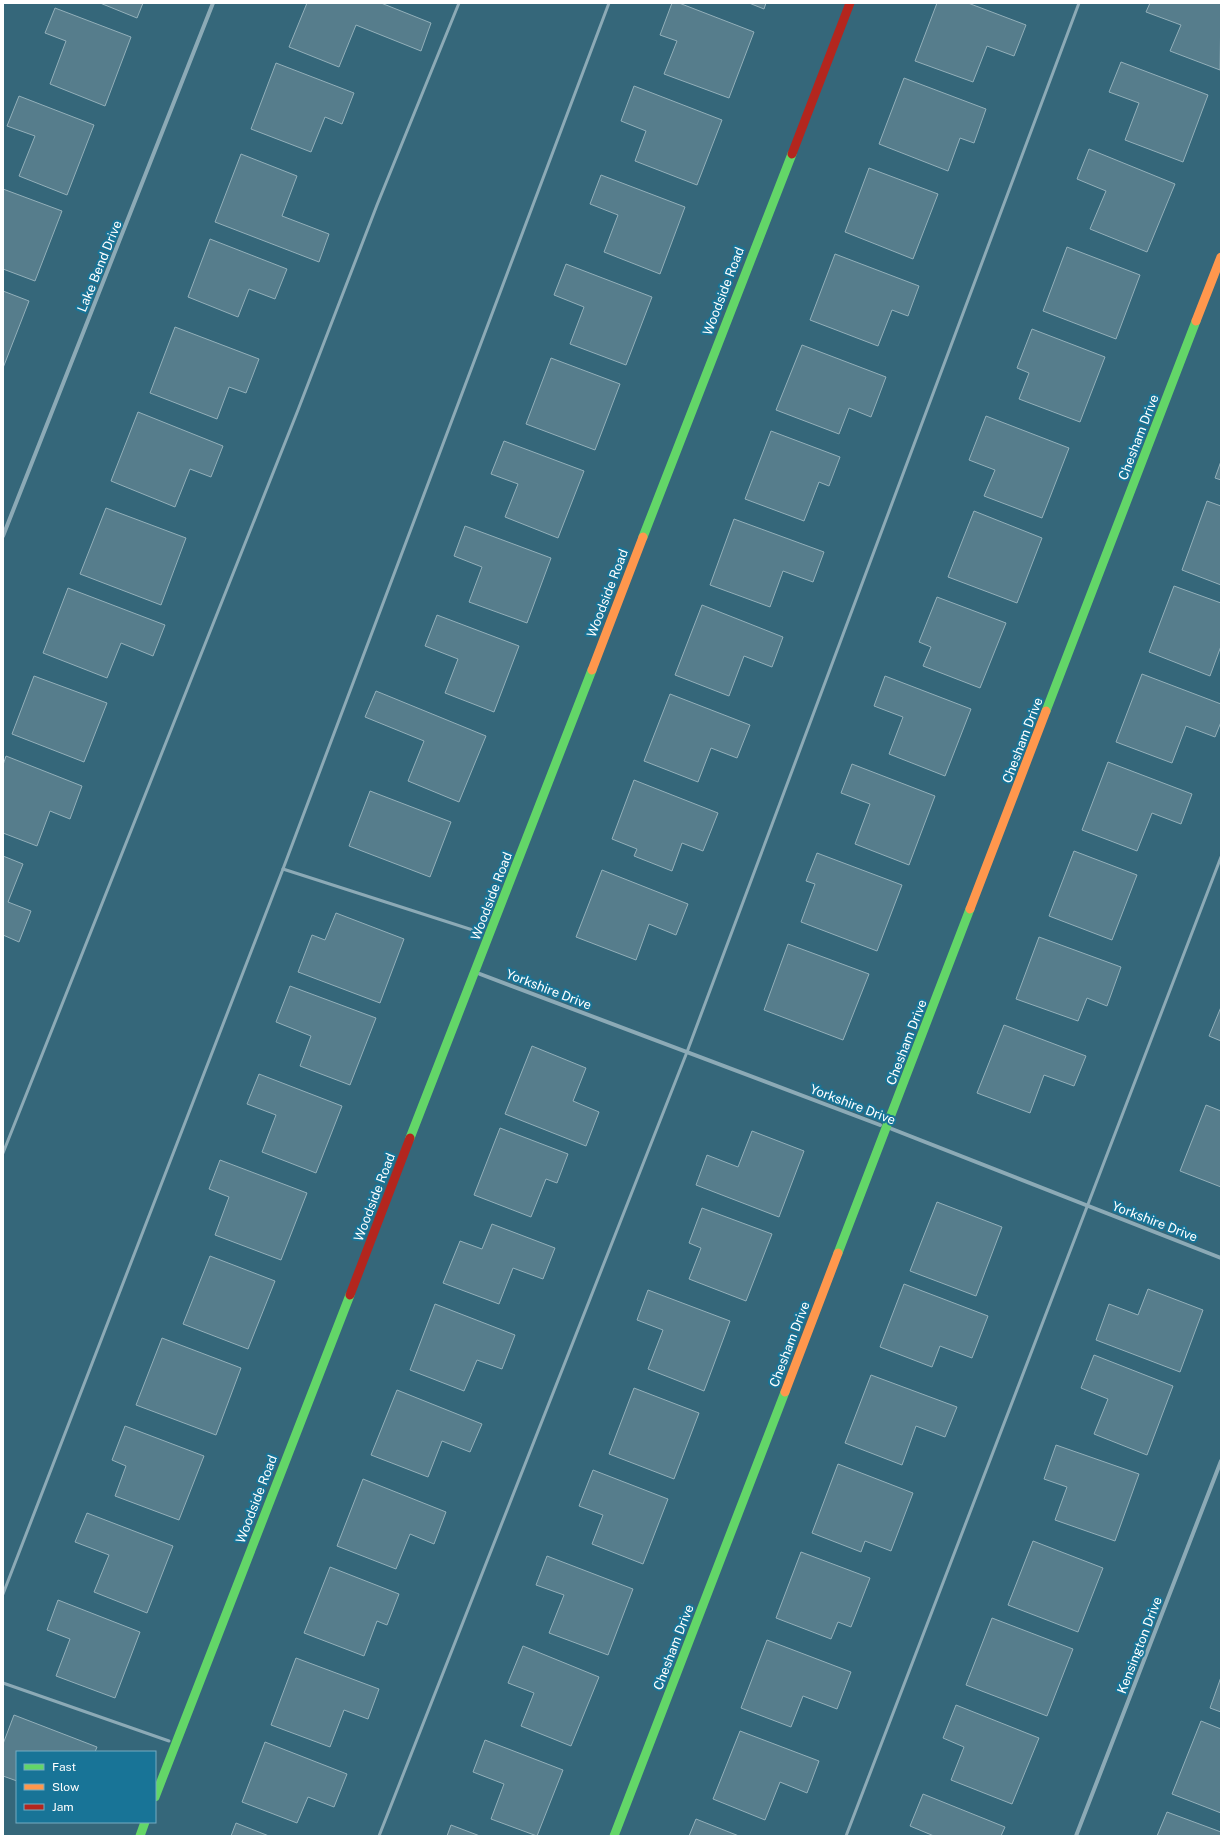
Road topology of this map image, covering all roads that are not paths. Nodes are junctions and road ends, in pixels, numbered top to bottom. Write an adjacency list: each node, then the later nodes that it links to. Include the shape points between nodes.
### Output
1 (213, 3): 7 (street, Lake Bend Drive)
2 (459, 3): 14 (lane)
3 (609, 3): 9 (lane)
4 (850, 3): 10 (street, Woodside Road, via 704,375)
5 (1079, 3): 12 (lane)
6 (1221, 257): 13 (street, Chesham Drive)
7 (3, 536)
8 (1221, 858): 15 (lane)
9 (283, 869): 10 (lane); 18 (lane)
10 (490, 936): 11 (street, Woodside Road)
11 (476, 972): 12 (street, Yorkshire Drive); 20 (street, Woodside Road)
12 (687, 1052): 13 (street, Yorkshire Drive); 24 (lane)
13 (887, 1127): 15 (street, Yorkshire Drive); 25 (street, Chesham Drive)
14 (3, 1153)
15 (1087, 1206): 16 (street, Yorkshire Drive); 26 (lane)
16 (1221, 1258)
17 (1221, 1461): 27 (street, Kensington Drive)
18 (3, 1594)
19 (3, 1683): 20 (lane)
20 (176, 1743): 21 (street, Woodside Road)
21 (156, 1794)
22 (145, 1823): 23 (street)
23 (140, 1836)
24 (379, 1836)
25 (614, 1836)
26 (846, 1836)
27 (1076, 1836)

